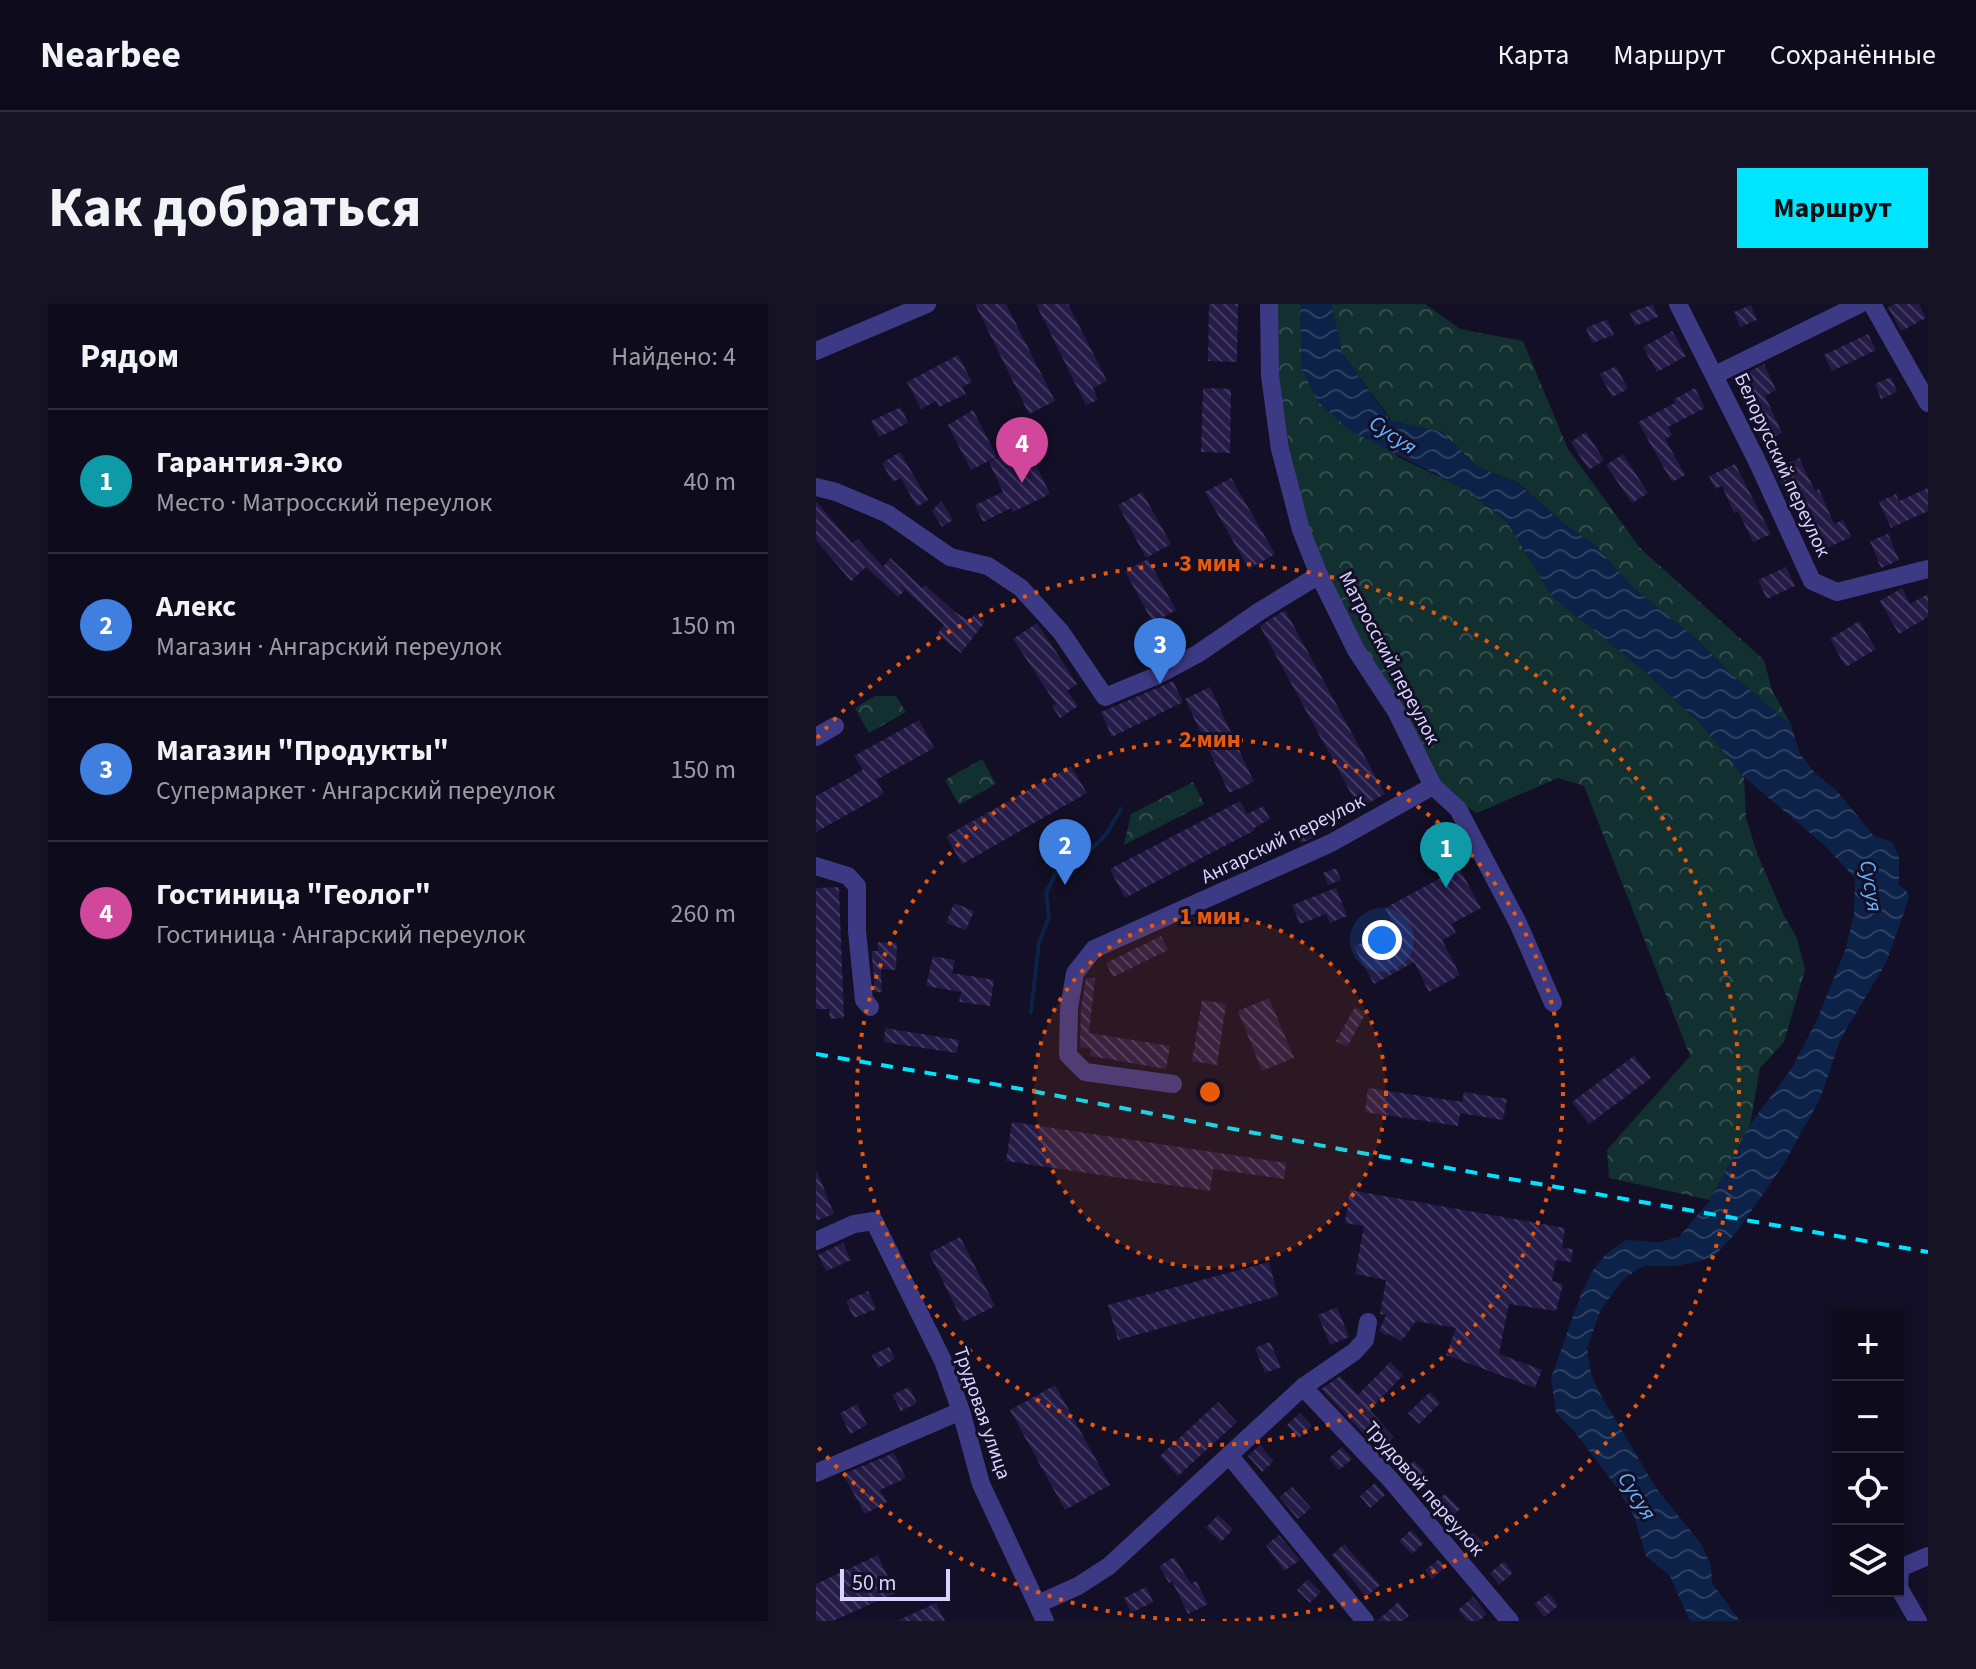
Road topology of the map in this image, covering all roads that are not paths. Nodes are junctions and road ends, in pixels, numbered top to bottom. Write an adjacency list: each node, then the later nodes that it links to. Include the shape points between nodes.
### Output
1 (927, 304): 6 (street)
2 (1269, 304): 11 (street, Матросский переулок, via 1270,376 1280,449)
3 (1678, 304): 7 (street, Белорусский переулок)
4 (1860, 304): 7 (street)
5 (1872, 304): 8 (street)
6 (816, 351)
7 (1715, 375): 10 (street, Белорусский переулок, via 1812,581 1837,592)
8 (1928, 403)
9 (816, 487): 11 (street, via 888,514 950,557 988,566 1021,588 1061,632 1105,697 1199,653)
10 (1928, 569)
11 (1319, 575): 14 (street, Матросский переулок)
12 (835, 726): 13 (street)
13 (816, 737)
14 (1433, 786): 16 (street, Матросский переулок, via 1458,809); 18 (street, Ангарский переулок, via 1331,843 1094,949 1075,973 1068,1055 1085,1072)
15 (816, 866): 17 (street, via 848,876 857,886 864,1000)
16 (1553, 1003)
17 (870, 1007)
18 (1173, 1084)
19 (816, 1241): 22 (street, Трудовая улица, via 874,1221 943,1361)
20 (1368, 1322): 21 (street, via 1365,1340 1354,1352)
21 (1303, 1387): 23 (street); 28 (street, Трудовой переулок, via 1390,1479)
22 (961, 1411): 24 (street); 26 (street, Трудовая улица, via 981,1484)
23 (1229, 1455): 26 (street, via 1109,1566); 27 (street)
24 (816, 1473)
25 (1928, 1556): 29 (street, via 1900,1568 1899,1588)
26 (1042, 1613)
27 (1365, 1621)
28 (1510, 1621)
29 (1918, 1621)

